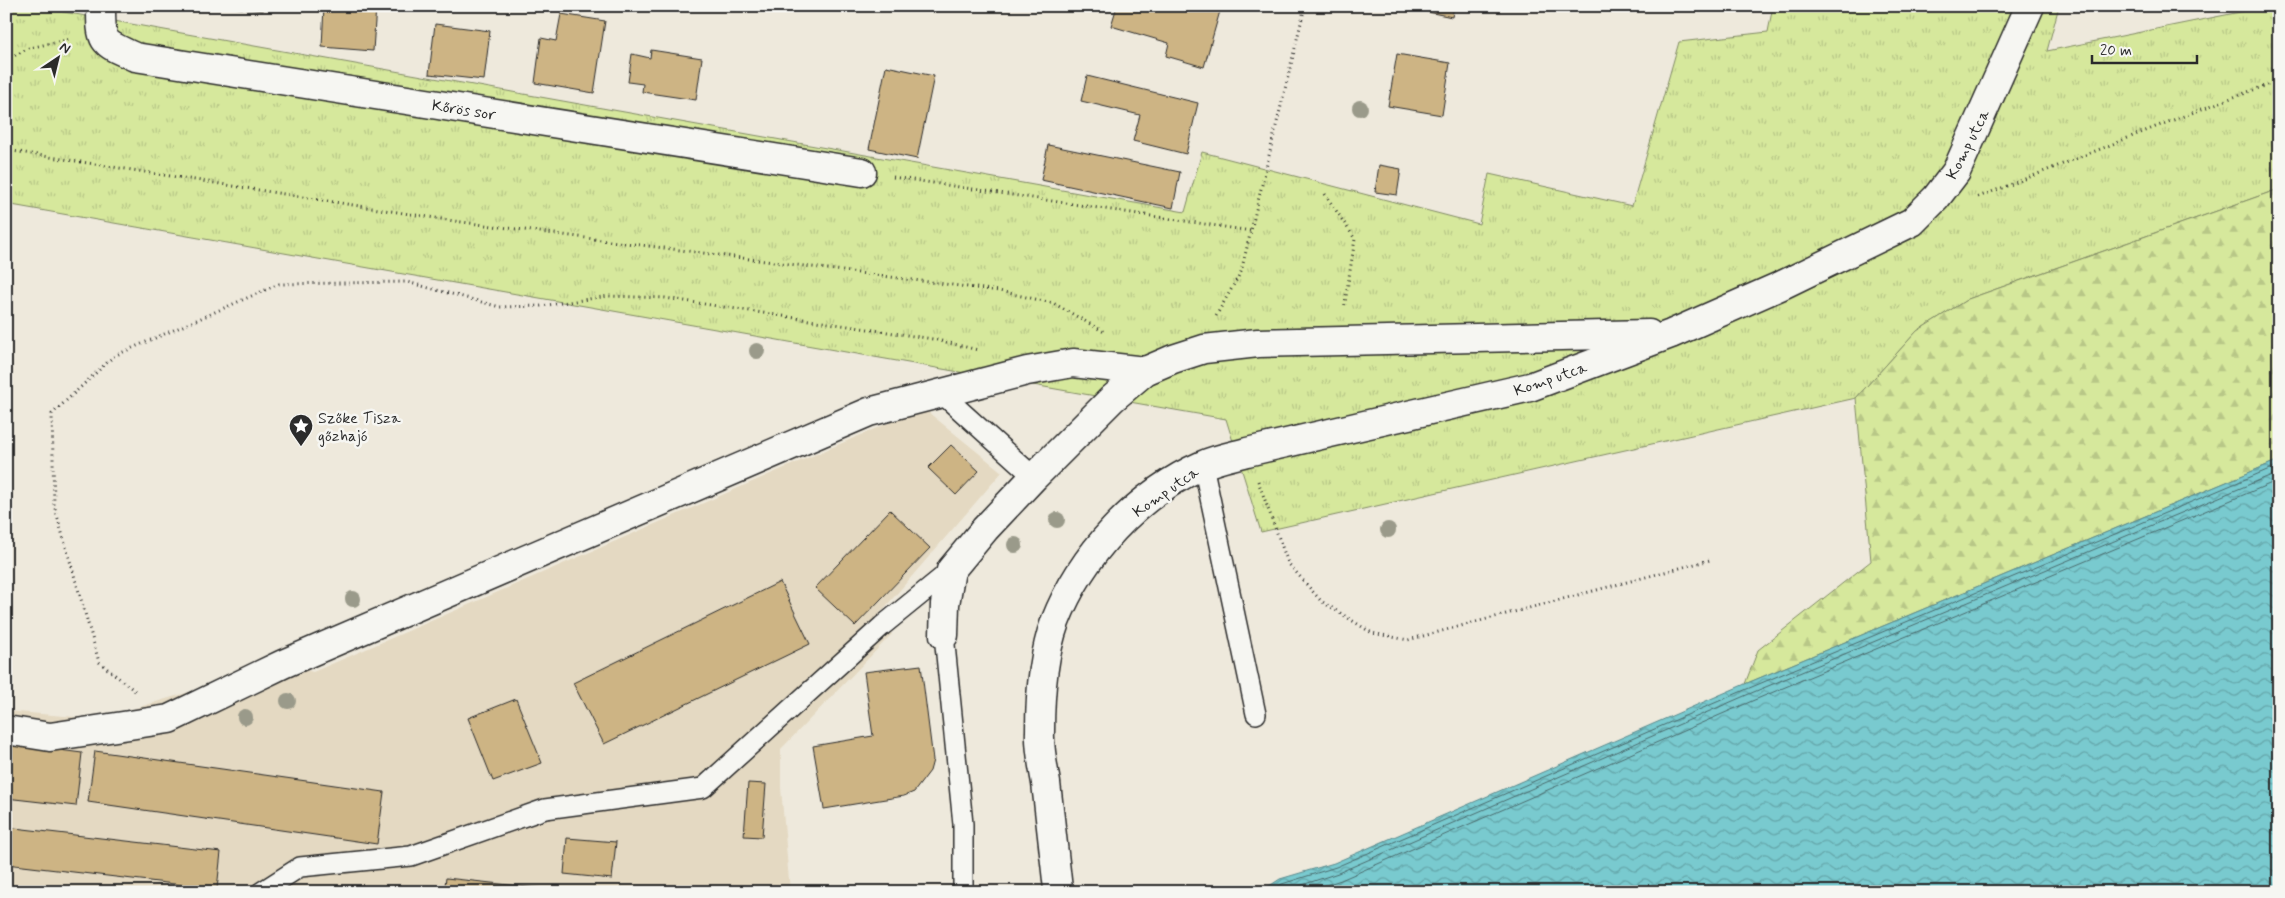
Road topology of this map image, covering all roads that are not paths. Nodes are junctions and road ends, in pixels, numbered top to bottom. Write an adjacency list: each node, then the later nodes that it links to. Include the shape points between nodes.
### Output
1 (2030, 6): 4 (street, Komp utca, via 1956,172 1912,222)
2 (101, 19): 3 (street, Kőrös sor, via 109,46 134,57)
3 (862, 172)
4 (1671, 334): 5 (street, Komp utca, via 1258,343 1204,349); 7 (street, Komp utca, via 1530,387 1246,452)
5 (1145, 372): 6 (street, via 1073,364 1027,371); 8 (street, Komp utca, via 1112,399)
6 (941, 393): 8 (lane); 12 (street, via 869,412 283,664 170,719 50,737)
7 (1203, 465): 11 (lane); 13 (street, Komp utca, via 1148,499 1112,532 1082,569 1055,622 1042,690 1039,732)
8 (1034, 476): 9 (street, Komp utca)
9 (952, 570): 10 (street, Komp utca, via 945,604); 14 (lane, via 882,626 703,788 545,809 411,856 300,867)
10 (944, 635): 15 (lane, via 963,824)
11 (1256, 714)
12 (6, 730)
13 (1058, 889)
14 (261, 892)
15 (963, 892)

